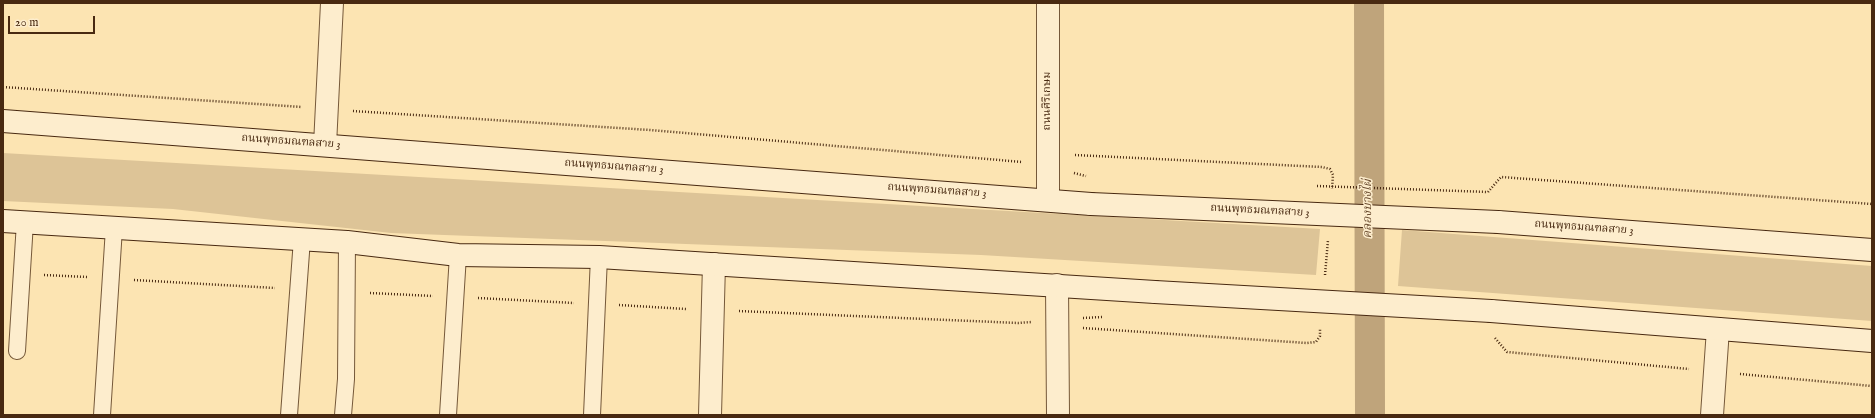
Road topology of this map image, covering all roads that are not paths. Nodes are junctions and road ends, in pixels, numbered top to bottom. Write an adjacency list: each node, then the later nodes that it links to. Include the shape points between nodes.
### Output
1 (332, 3): 4 (main road)
2 (1048, 3): 5 (main road, ถนนศิริเกษม)
3 (3, 121): 4 (main road, ถนนพุทธมณฑลสาย 3)
4 (325, 145): 5 (main road, ถนนพุทธมณฑลสาย 3)
5 (1048, 199): 11 (main road, ถนนพุทธมณฑลสาย 3, bridge, via 1091,204 1498,222)
6 (3, 221): 7 (main road)
7 (25, 222): 8 (main road); 18 (lane)
8 (114, 228): 9 (main road); 19 (lane)
9 (302, 239): 10 (main road); 20 (lane)
10 (347, 242): 12 (main road); 21 (lane, via 346,379)
11 (1872, 250)
12 (458, 256): 13 (main road); 22 (lane)
13 (599, 257): 14 (main road); 23 (lane)
14 (714, 264): 15 (main road); 24 (main road)
15 (1057, 285): 16 (main road, bridge, via 1491,311); 25 (main road)
16 (1718, 328): 17 (main road); 26 (main road)
17 (1872, 341)
18 (17, 351)
19 (102, 415)
20 (289, 415)
21 (343, 415)
22 (448, 415)
23 (592, 415)
24 (710, 415)
25 (1058, 415)
26 (1712, 415)

